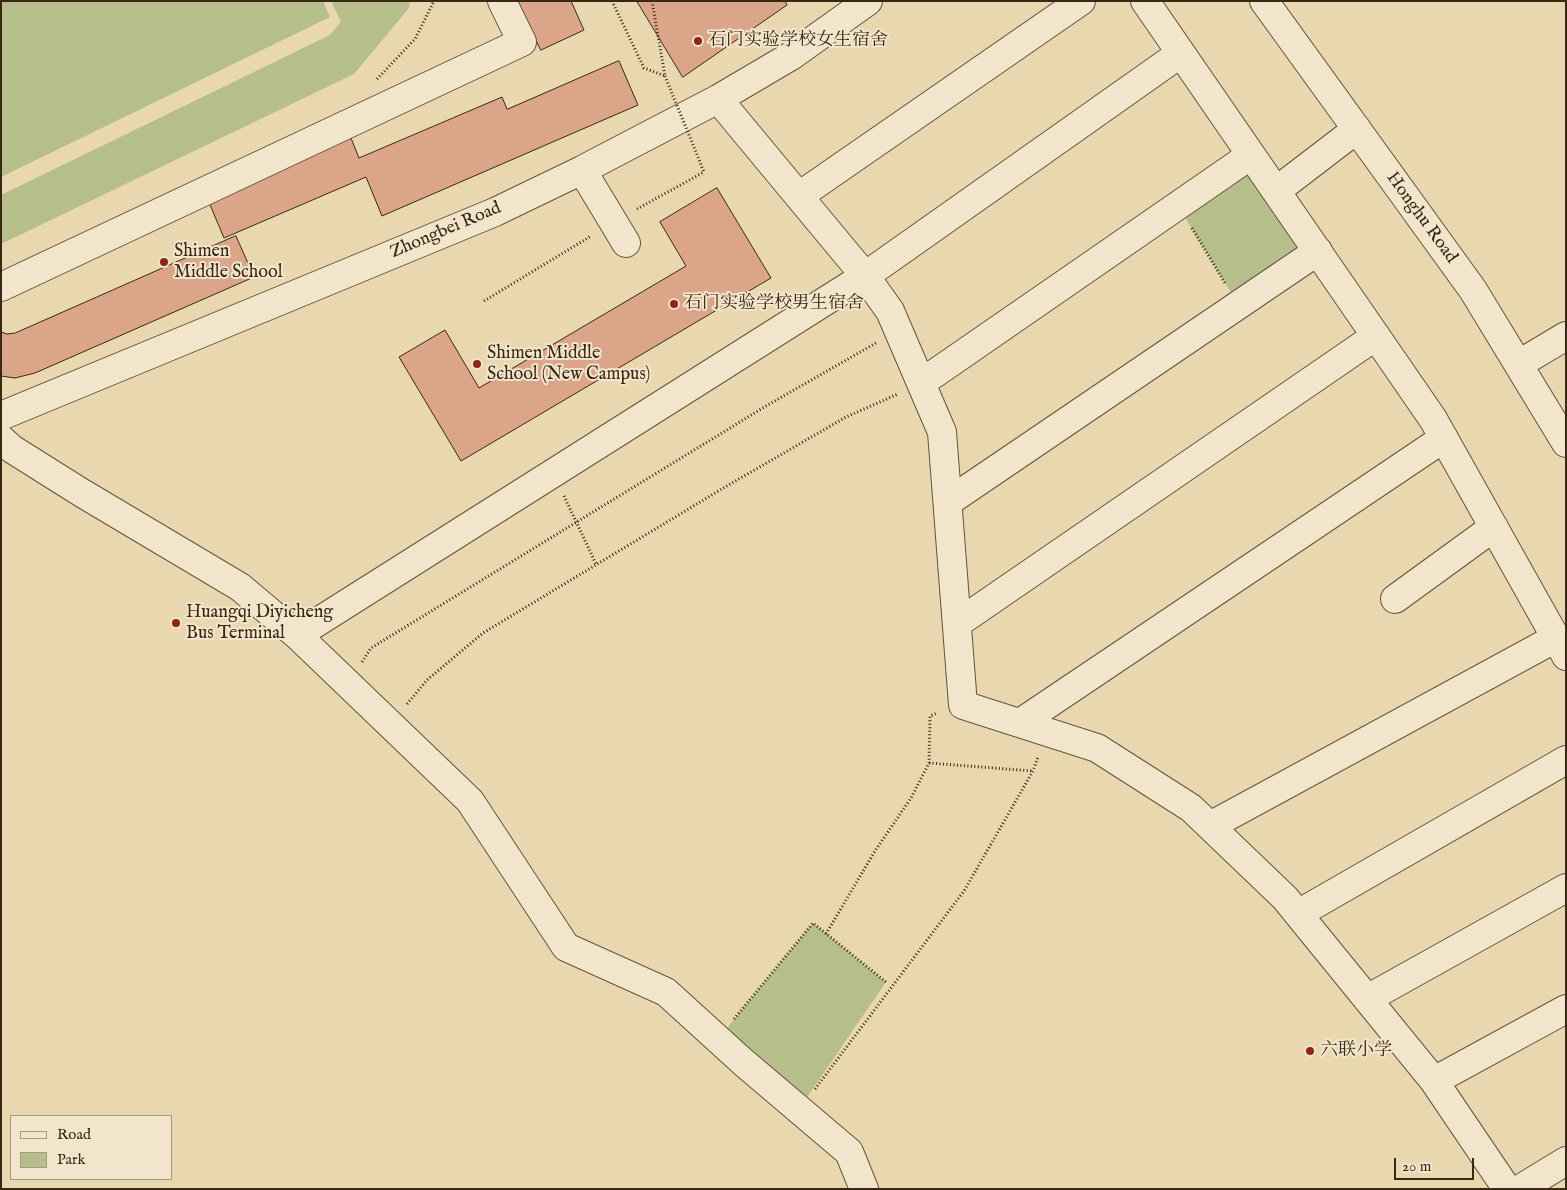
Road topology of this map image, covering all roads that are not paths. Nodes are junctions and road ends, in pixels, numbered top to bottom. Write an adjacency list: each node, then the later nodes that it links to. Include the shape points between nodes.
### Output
1 (502, 1): 16 (street, via 522,42)
2 (868, 1): 7 (street, Zhongbei Road, via 791,56)
3 (1081, 1): 12 (street)
4 (1145, 1): 6 (street)
5 (1264, 1): 8 (street, Honghu Road)
6 (1181, 52): 9 (street); 15 (street)
7 (718, 99): 10 (street, Zhongbei Road); 12 (street)
8 (1357, 129): 11 (street); 19 (street, Honghu Road, via 1473,290)
9 (1251, 155): 11 (street); 20 (street)
10 (582, 170): 13 (street); 21 (street, Zhongbei Road, via 486,216)
11 (1276, 191): 14 (street)
12 (799, 196): 15 (street)
13 (626, 243)
14 (1318, 251): 17 (street); 25 (street)
15 (865, 276): 20 (street, via 890,311); 29 (street)
16 (1, 287)
17 (1376, 336): 22 (street); 28 (street)
18 (1566, 336): 19 (street)
19 (1519, 364): 24 (street, Honghu Road)
20 (921, 383): 25 (street, via 942,432)
21 (1, 416)
22 (1444, 438): 26 (street); 31 (street)
23 (1, 439): 29 (street, via 82,493 240,587)
24 (1566, 443)
25 (948, 502): 28 (street)
26 (1494, 527): 27 (street); 30 (street)
27 (1395, 599)
28 (958, 623): 31 (street, via 963,706)
29 (297, 635): 40 (street, via 470,801 566,947 666,992 849,1152)
30 (1561, 647): 33 (street)
31 (1020, 723): 33 (street, via 1097,748 1192,808)
32 (1566, 760): 35 (street)
33 (1210, 826): 35 (street)
34 (1566, 888): 36 (street)
35 (1298, 914): 36 (street)
36 (1367, 999): 38 (street)
37 (1566, 1010): 38 (street)
38 (1434, 1081): 41 (street)
39 (1566, 1161): 42 (street)
40 (864, 1189)
41 (1507, 1189)
42 (1520, 1189)

